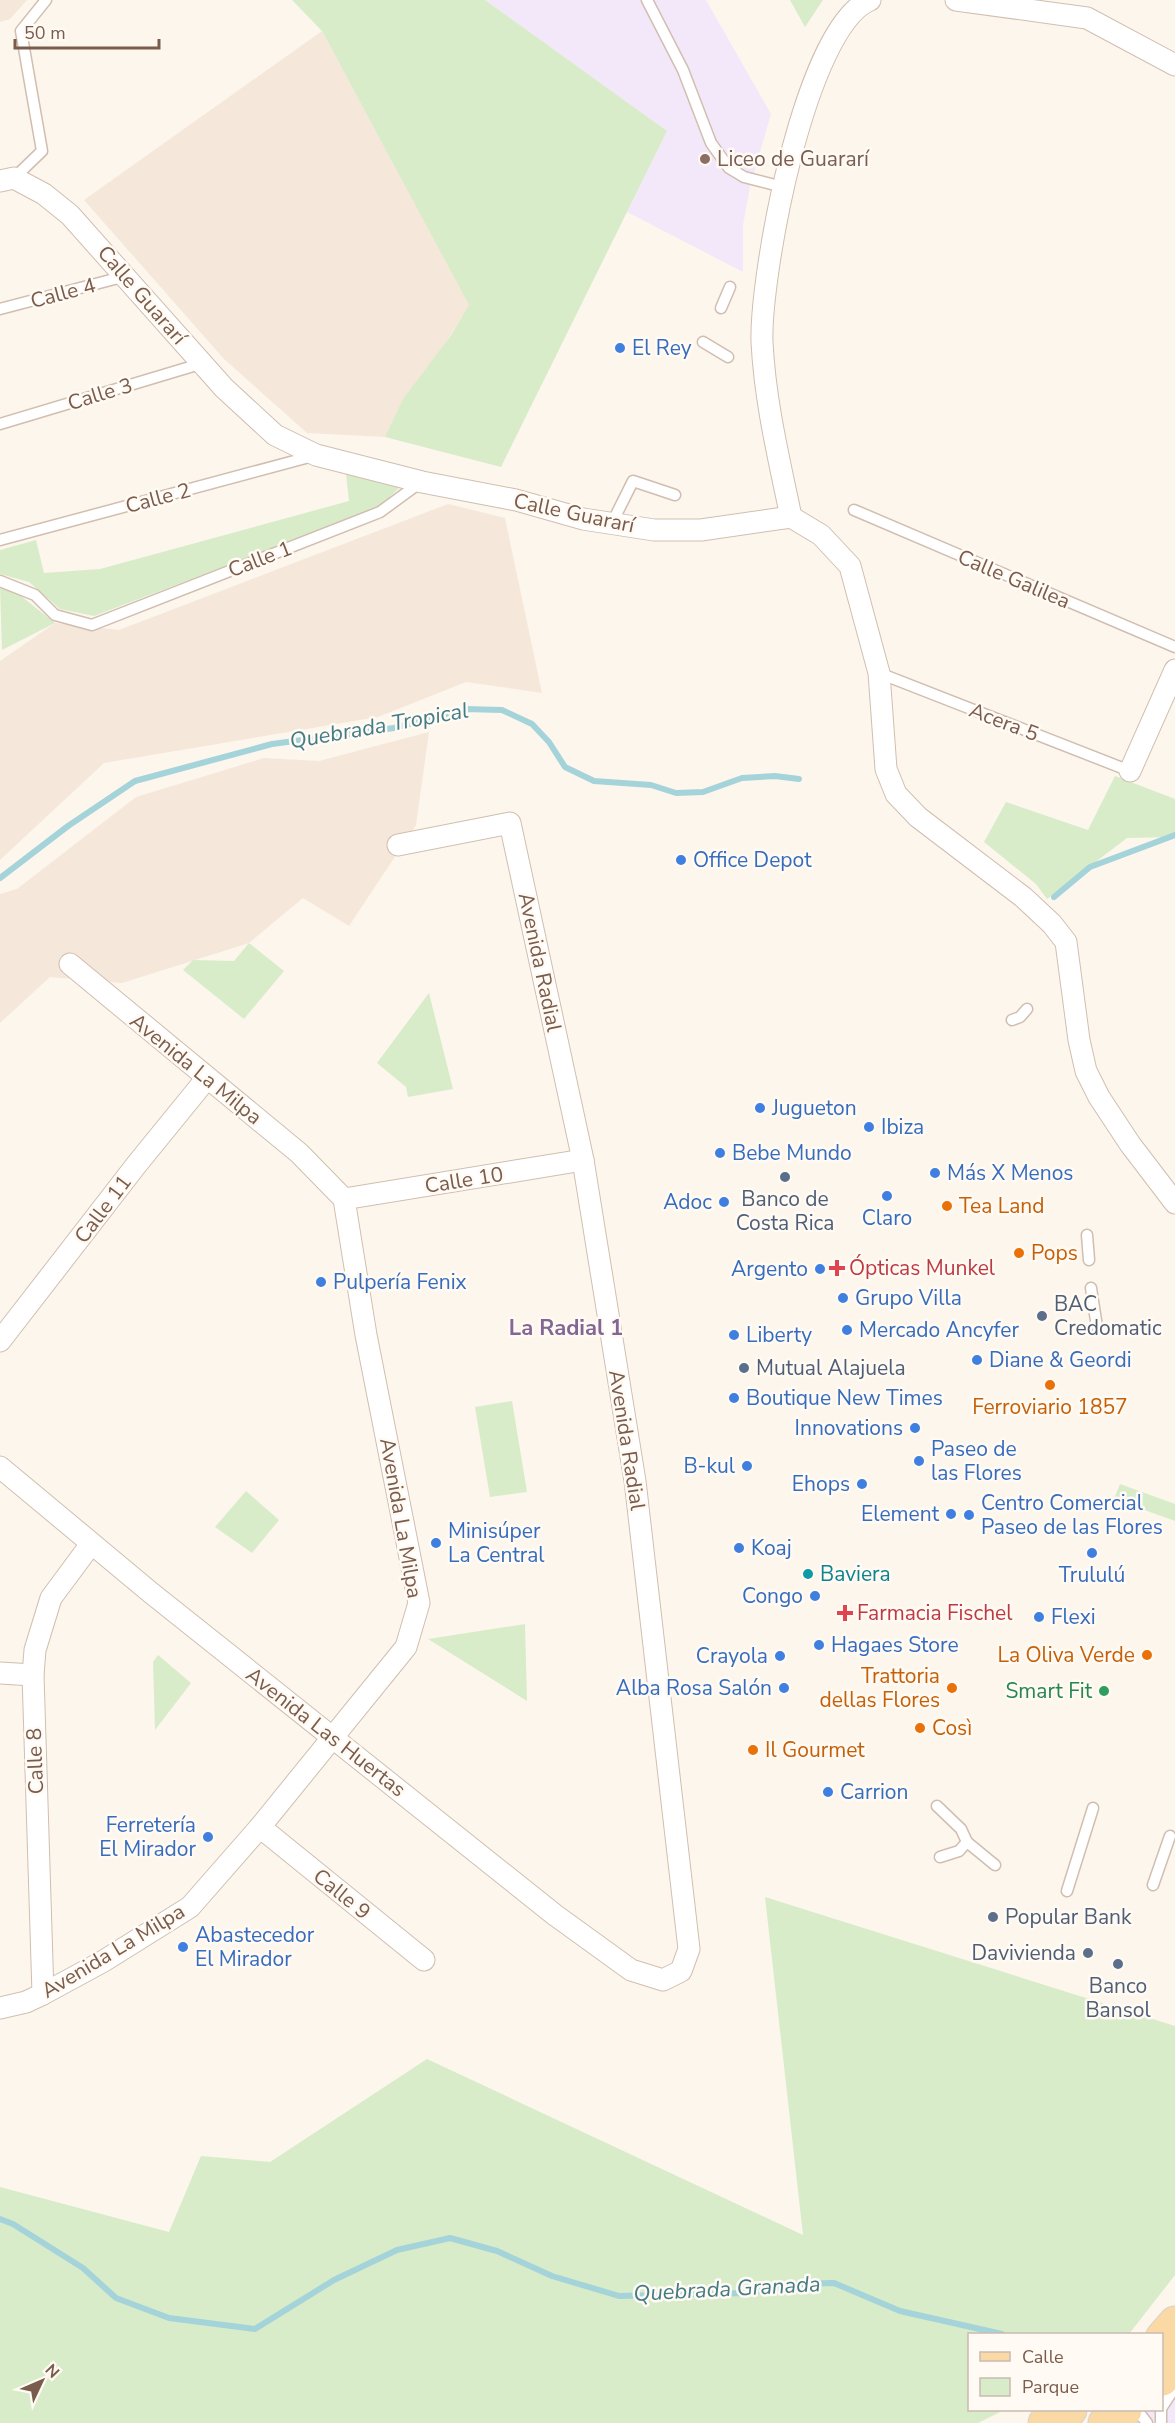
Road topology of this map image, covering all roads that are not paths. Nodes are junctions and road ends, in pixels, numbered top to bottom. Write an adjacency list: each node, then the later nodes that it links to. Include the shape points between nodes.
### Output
1 (46, 0): 7 (lane, via 21,31 42,151)
2 (647, 0): 8 (lane, via 683,70 711,143 729,168 744,177)
3 (870, 0): 8 (street, via 846,19 829,48 805,110)
4 (956, 0): 5 (street)
5 (1086, 9): 6 (street)
6 (1175, 65)
7 (7, 179): 9 (street, Calle Guararí, via 44,194 70,215)
8 (783, 187): 21 (street, via 762,340 766,401)
9 (126, 276): 12 (lane, Calle 4); 15 (street, Calle Guararí)
10 (730, 287): 11 (lane)
11 (722, 308)
12 (0, 309)
13 (703, 342): 14 (lane)
14 (728, 357)
15 (200, 364): 16 (lane, Calle 3); 17 (street, Calle Guararí, via 275,435)
16 (0, 424)
17 (316, 455): 18 (street, Calle Guararí); 23 (lane, Calle 2)
18 (422, 482): 22 (street, Calle Guararí); 24 (lane, Calle 1, via 380,512 92,625 55,615 35,595)
19 (675, 495): 22 (lane, via 633,481)
20 (854, 510): 25 (lane, Calle Galilea)
21 (791, 517): 22 (street, Calle Guararí, via 701,530 654,530); 27 (street, via 821,535 850,566)
22 (612, 524)
23 (0, 540)
24 (0, 580)
25 (1175, 647)
26 (1175, 670): 28 (street)
27 (879, 673): 29 (lane, Acera 5); 37 (street, via 886,769 896,794 918,817 1023,897 1066,942 1086,1071 1130,1144)
28 (1169, 700): 29 (street)
29 (1130, 771)
30 (398, 845): 35 (street, Avenida Radial, via 510,823)
31 (69, 964): 34 (street, Avenida La Milpa)
32 (1027, 1010): 33 (lane)
33 (1012, 1020)
34 (207, 1078): 36 (street, Avenida La Milpa, via 298,1153); 42 (street, Calle 11)
35 (583, 1160): 36 (street, Calle 10); 58 (street, Avenida Radial, via 635,1481 689,1949 681,1971)
36 (344, 1199): 47 (street, Avenida La Milpa, via 366,1335 419,1603 406,1647)
37 (1175, 1203)
38 (1087, 1235): 39 (lane)
39 (1089, 1260)
40 (1091, 1288): 41 (lane)
41 (1097, 1327)
42 (0, 1341)
43 (0, 1467): 44 (street, Avenida Las Huertas)
44 (91, 1544): 46 (street, Calle 8, via 51,1598 35,1650); 47 (street, Avenida Las Huertas)
45 (0, 1673): 46 (street)
46 (33, 1675): 59 (street, Calle 8)
47 (334, 1737): 50 (street, Avenida La Milpa); 58 (street, Avenida Las Huertas, via 555,1915 631,1970)
48 (937, 1806): 52 (lane, via 962,1829)
49 (1094, 1808): 56 (lane)
50 (260, 1827): 57 (street, Calle 9); 59 (street, Avenida La Milpa, via 190,1907)
51 (1170, 1836): 55 (lane)
52 (967, 1842): 53 (lane, via 959,1851); 54 (lane)
53 (940, 1857)
54 (995, 1865)
55 (1153, 1885)
56 (1067, 1891)
57 (424, 1960)
58 (663, 1980)
59 (43, 1994): 60 (street, Avenida La Milpa)
60 (0, 2008)
61 (1175, 2324): 62 (main road)
62 (1163, 2336)
63 (1175, 2363): 64 (main road)
64 (1163, 2377)
65 (1175, 2386): 66 (lane)
66 (1163, 2405)
67 (1066, 2411): 70 (main road)
68 (1122, 2411): 71 (main road)
69 (1139, 2411): 72 (lane)
70 (1045, 2423)
71 (1105, 2423)
72 (1148, 2423)

